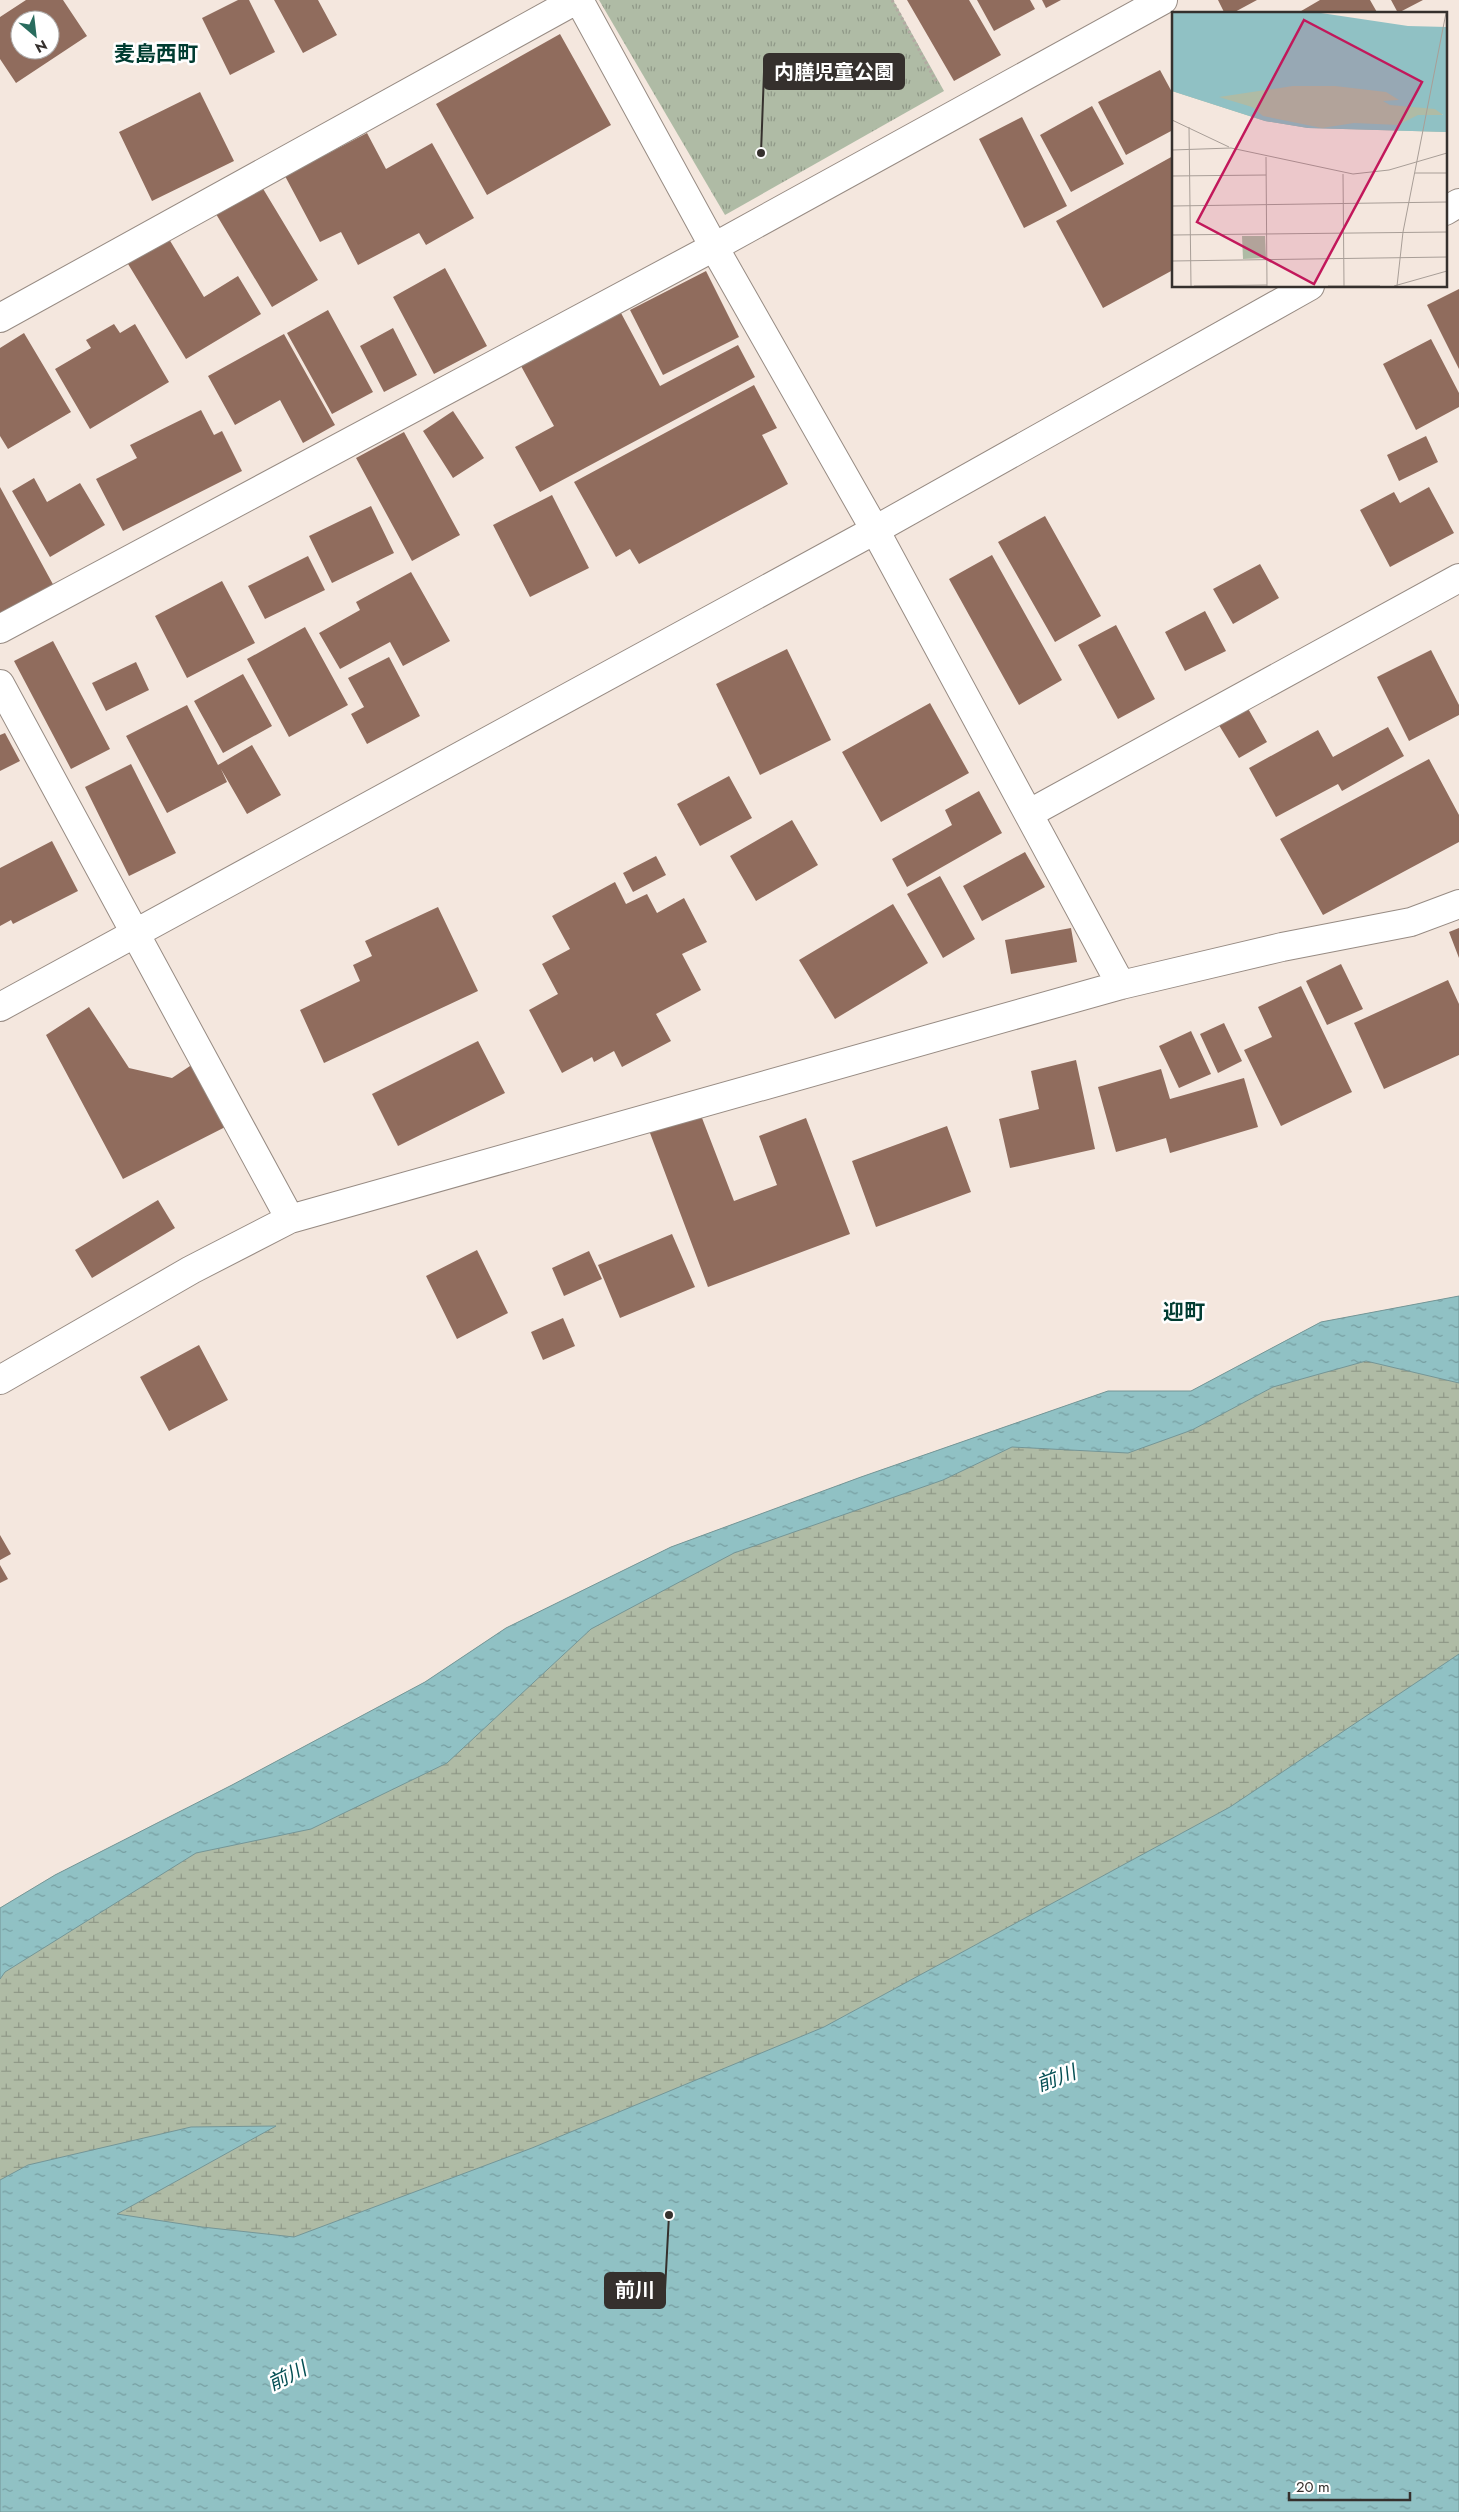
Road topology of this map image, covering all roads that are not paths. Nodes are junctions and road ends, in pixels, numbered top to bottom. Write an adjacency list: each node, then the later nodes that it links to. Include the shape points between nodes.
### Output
1 (578, 0): 5 (street); 7 (street)
2 (1163, 0): 5 (street)
3 (1459, 203): 4 (street)
4 (1446, 210)
5 (714, 247): 8 (street); 10 (street)
6 (1306, 288): 8 (street)
7 (0, 318)
8 (875, 530): 12 (street); 14 (street)
9 (1459, 578): 12 (street)
10 (0, 629)
11 (0, 684): 14 (street)
12 (1030, 813): 15 (street)
13 (1459, 904): 15 (street, via 1411,922)
14 (135, 933): 16 (street); 17 (street)
15 (1120, 985): 17 (street)
16 (0, 1007)
17 (290, 1219): 18 (street, via 191,1270)
18 (0, 1380)

